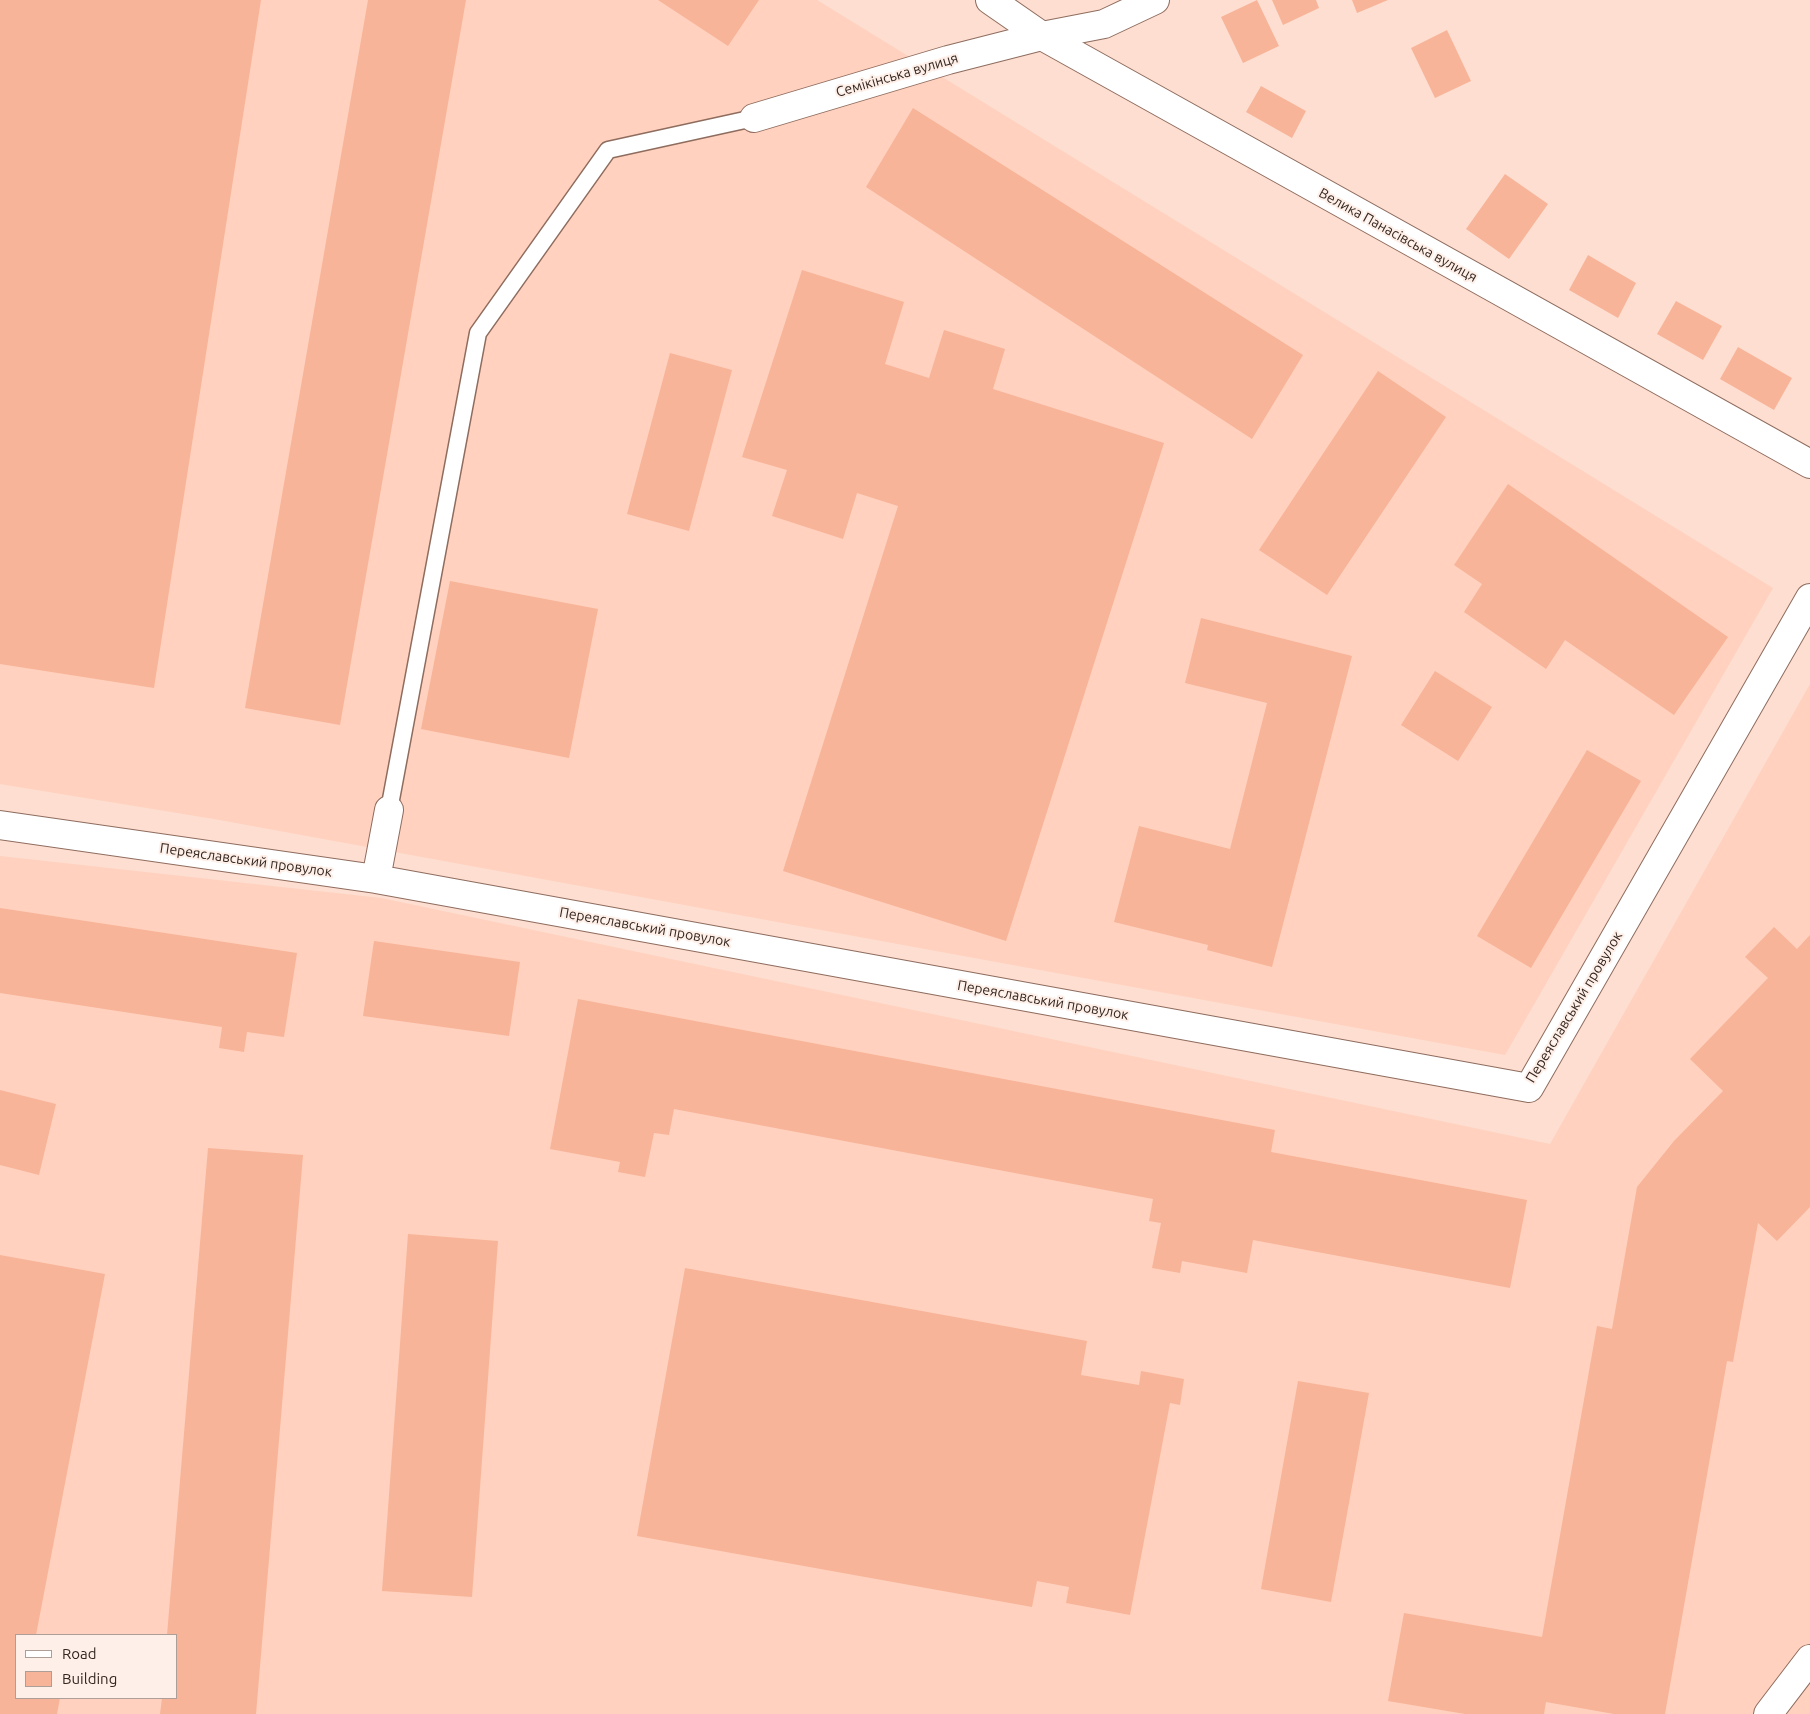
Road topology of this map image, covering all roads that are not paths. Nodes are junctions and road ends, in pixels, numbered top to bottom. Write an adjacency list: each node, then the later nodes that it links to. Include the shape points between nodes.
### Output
1 (990, 0): 3 (street, Велика Панасівська вулиця)
2 (1155, 0): 3 (street, Семікінська вулиця, via 1104,24)
3 (1042, 36): 4 (street, Семікінська вулиця, via 948,60); 5 (street, Велика Панасівська вулиця)
4 (754, 118): 7 (lane, via 608,150 478,333)
5 (1810, 464)
6 (1810, 598): 9 (street, Переяславський провулок, via 1529,1088)
7 (389, 810): 9 (street)
8 (0, 825): 9 (street, Переяславський провулок)
9 (376, 879)
10 (1810, 1659): 11 (street)
11 (1768, 1714)

